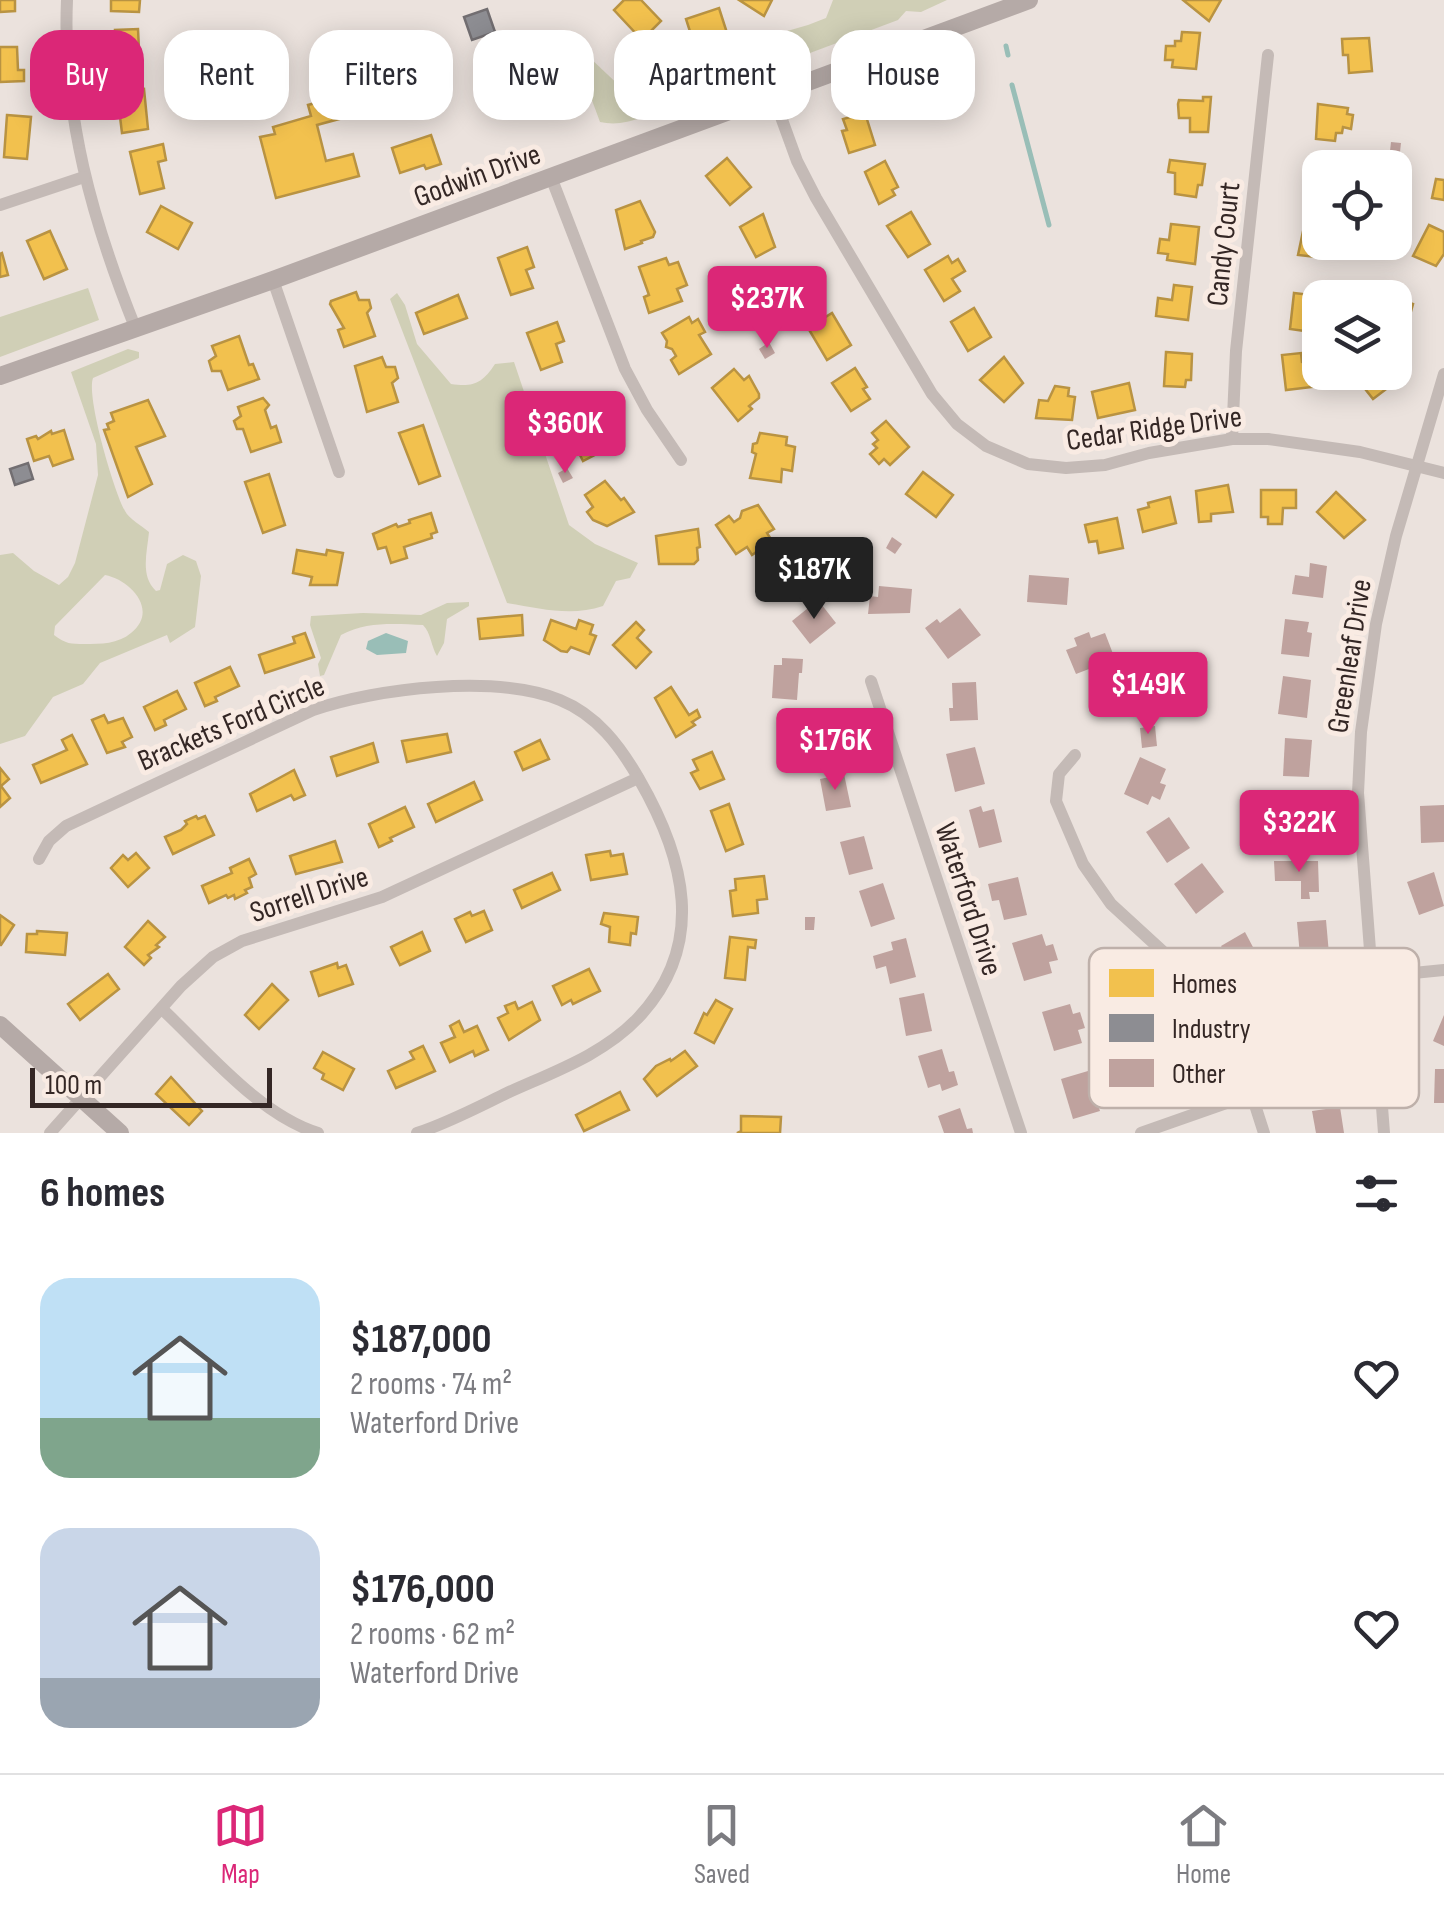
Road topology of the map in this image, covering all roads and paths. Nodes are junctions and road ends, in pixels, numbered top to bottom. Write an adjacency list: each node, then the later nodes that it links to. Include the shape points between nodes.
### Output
1 (67, 0): 8 (street, via 68,69)
2 (1028, 0): 4 (street, Godwin Drive)
3 (1268, 55): 14 (street, Candy Court)
4 (811, 80)
5 (704, 120): 7 (street, Godwin Drive)
6 (782, 120): 14 (street, Cedar Ridge Drive, via 816,198 932,394 970,435 1014,460 1066,468)
7 (552, 177): 10 (street, Godwin Drive); 15 (street, via 625,369)
8 (84, 178): 9 (street); 11 (street)
9 (0, 205)
10 (274, 280): 11 (street, Godwin Drive); 17 (street)
11 (135, 327): 13 (street, Godwin Drive)
12 (1444, 374): 16 (street, Greenleaf Drive)
13 (0, 376)
14 (1232, 439): 16 (street, Cedar Ridge Drive, via 1297,442)
15 (681, 460)
16 (1416, 466): 18 (street, Cedar Ridge Drive); 24 (street, Greenleaf Drive, via 1376,624 1361,732 1358,793)
17 (339, 472)
18 (1444, 473)
19 (870, 681): 37 (street, Waterford Drive)
20 (1075, 754): 23 (street, via 1059,774 1056,801 1083,864 1111,904)
21 (638, 778): 22 (street, Brackets Ford Circle, via 598,724 558,699 515,689 398,691 313,710 136,791 58,830); 27 (street, Sorrell Drive, via 382,898 242,941 213,957); 36 (street, Brackets Ford Circle, via 670,839 682,894 678,945 655,998 596,1052)
22 (40, 858)
23 (1159, 948)
24 (1371, 948)
25 (1444, 970): 26 (street)
26 (1419, 972)
27 (162, 1009): 29 (street, Sorrell Drive); 35 (street, via 258,1098)
28 (0, 1025): 29 (street)
29 (82, 1100): 33 (street, Sorrell Drive); 34 (street)
30 (1212, 1108): 38 (street)
31 (1254, 1108): 39 (street)
32 (1382, 1108): 40 (street, Greenleaf Drive)
33 (50, 1133)
34 (120, 1133)
35 (318, 1133)
36 (417, 1133)
37 (1021, 1133)
38 (1141, 1133)
39 (1264, 1133)
40 (1384, 1133)

